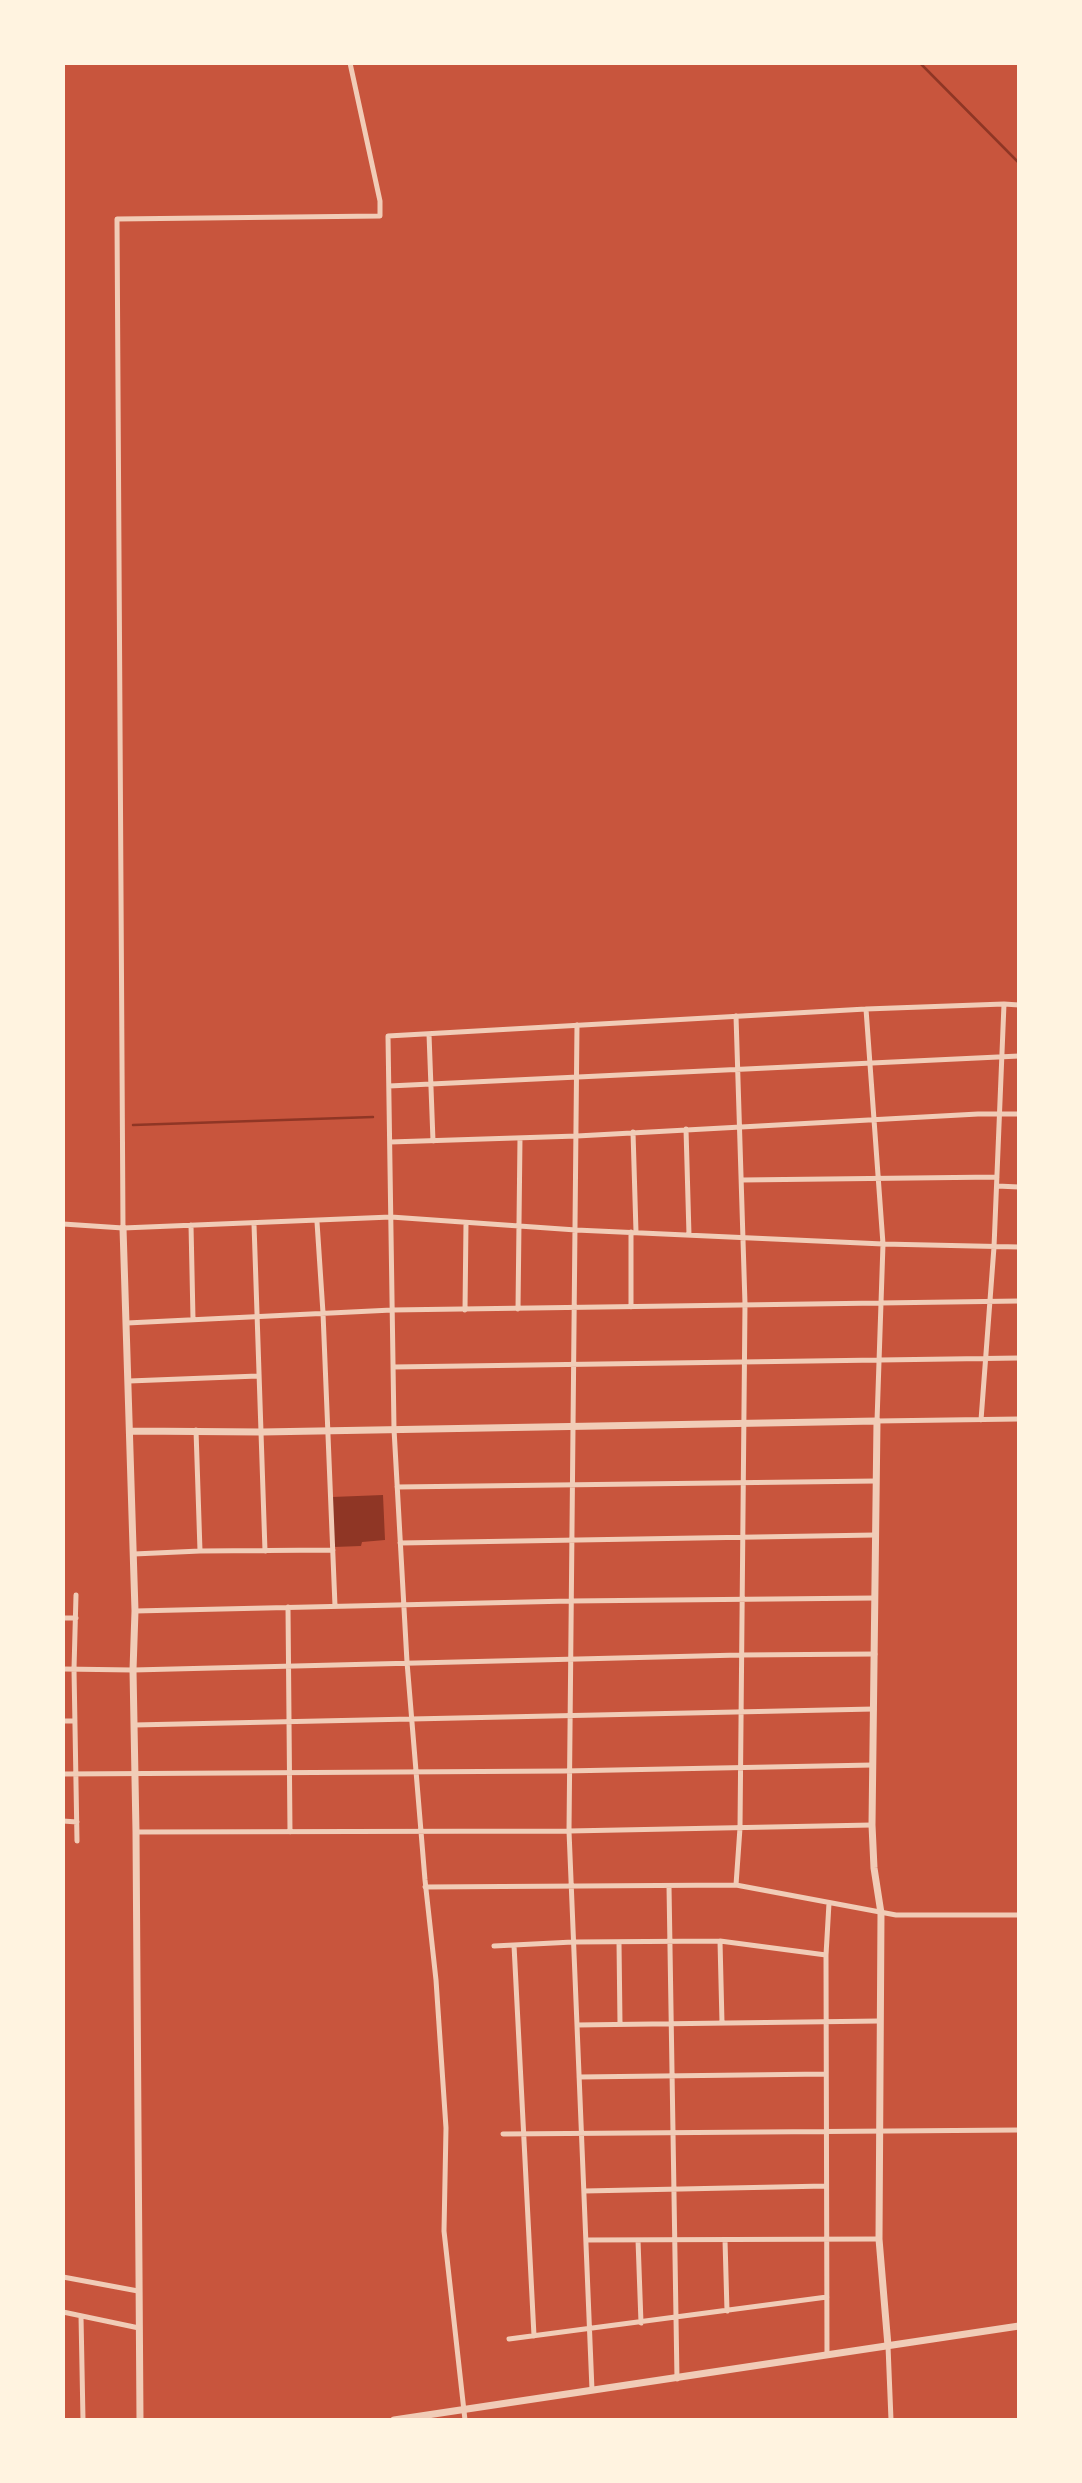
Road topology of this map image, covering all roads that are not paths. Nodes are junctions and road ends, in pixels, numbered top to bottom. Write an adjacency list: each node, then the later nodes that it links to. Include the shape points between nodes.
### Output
1 (350, 63): 36 (street, via 380,216 117,219)
2 (1004, 1004): 3 (street); 4 (street); 8 (street)
3 (1019, 1006)
4 (866, 1009): 5 (street); 10 (street)
5 (736, 1016): 6 (street); 11 (street)
6 (577, 1026): 7 (street); 12 (street)
7 (429, 1034): 13 (street); 14 (street, via 388,1036)
8 (1003, 1055): 9 (street); 10 (street); 15 (street)
9 (1019, 1056)
10 (870, 1065): 11 (street); 17 (street)
11 (739, 1070): 12 (street); 18 (street)
12 (577, 1078): 13 (street); 21 (street)
13 (430, 1085): 14 (street); 23 (street)
14 (389, 1086): 24 (street)
15 (1000, 1114): 16 (street); 17 (street); 25 (street)
16 (1019, 1114)
17 (875, 1120): 18 (street); 26 (street)
18 (740, 1127): 19 (street); 27 (street)
19 (686, 1129): 20 (street); 40 (street)
20 (633, 1132): 21 (street); 39 (street)
21 (577, 1136): 22 (street); 38 (street)
22 (520, 1138): 23 (street); 37 (street)
23 (433, 1141): 24 (street)
24 (390, 1142): 30 (street)
25 (997, 1177): 26 (street); 28 (street)
26 (878, 1179): 27 (street); 42 (street)
27 (742, 1180): 41 (street)
28 (996, 1186): 29 (street); 43 (street)
29 (1019, 1188)
30 (391, 1217): 31 (street); 33 (street); 53 (street)
31 (317, 1222): 32 (street); 54 (street)
32 (254, 1223): 35 (street); 55 (street)
33 (466, 1223): 37 (street); 52 (street)
34 (63, 1224): 36 (street)
35 (191, 1225): 36 (street); 56 (street)
36 (123, 1227): 57 (street)
37 (520, 1227): 38 (street); 51 (street)
38 (576, 1230): 39 (street); 50 (street)
39 (634, 1232): 40 (street); 49 (street)
40 (689, 1235): 41 (street)
41 (744, 1237): 42 (street); 48 (street)
42 (883, 1244): 43 (street); 47 (street)
43 (994, 1247): 44 (street); 45 (street)
44 (1019, 1247)
45 (990, 1301): 46 (street); 47 (street); 58 (street)
46 (1019, 1301)
47 (881, 1302): 48 (street); 60 (street)
48 (745, 1304): 49 (street); 61 (street)
49 (631, 1307): 50 (street)
50 (574, 1308): 51 (street); 62 (street)
51 (518, 1309): 52 (street)
52 (465, 1310): 53 (street)
53 (392, 1311): 54 (street); 63 (street)
54 (323, 1313): 55 (street); 73 (street)
55 (257, 1315): 56 (street); 64 (street)
56 (193, 1319): 57 (street)
57 (127, 1323): 65 (street)
58 (986, 1358): 59 (street); 60 (street); 67 (street)
59 (1019, 1358)
60 (880, 1359): 61 (street); 68 (street)
61 (743, 1362): 62 (street); 69 (street)
62 (573, 1366): 63 (street); 70 (street)
63 (393, 1367): 71 (street)
64 (258, 1376): 65 (street); 75 (street)
65 (129, 1381): 74 (street)
66 (1019, 1419): 67 (street)
67 (981, 1420): 68 (street)
68 (877, 1421): 69 (street); 76 (street)
69 (742, 1423): 70 (street); 77 (street)
70 (572, 1425): 71 (street); 78 (street)
71 (394, 1429): 73 (street); 79 (street)
72 (196, 1430): 74 (street); 75 (street); 84 (street)
73 (328, 1430): 75 (street); 85 (street)
74 (131, 1431): 87 (street)
75 (262, 1432): 86 (street)
76 (876, 1481): 77 (street); 80 (street)
77 (742, 1482): 78 (street); 81 (street)
78 (571, 1485): 79 (street); 82 (street)
79 (397, 1487): 83 (street)
80 (875, 1535): 81 (street); 89 (street)
81 (741, 1538): 82 (street); 90 (street)
82 (570, 1541): 83 (street); 91 (street)
83 (400, 1543): 92 (street)
84 (200, 1550): 86 (street); 87 (street)
85 (333, 1550): 86 (street); 94 (street)
86 (265, 1551)
87 (134, 1554): 95 (street)
88 (76, 1595): 97 (street)
89 (875, 1598): 90 (street); 98 (street)
90 (741, 1599): 91 (street); 99 (street)
91 (570, 1601): 92 (street); 100 (street)
92 (404, 1605): 94 (street); 101 (street)
93 (288, 1606): 94 (street); 95 (street); 102 (street)
94 (335, 1606)
95 (135, 1611): 105 (street)
96 (63, 1618): 97 (street)
97 (76, 1618): 104 (street)
98 (875, 1654): 99 (street); 106 (street)
99 (740, 1655): 100 (street); 107 (street)
100 (569, 1661): 101 (street); 108 (street)
101 (407, 1662): 102 (street); 109 (street)
102 (288, 1666): 105 (street); 112 (street)
103 (63, 1669): 104 (street)
104 (74, 1669): 105 (street); 111 (street)
105 (133, 1670): 113 (street)
106 (874, 1709): 107 (street); 114 (street)
107 (739, 1711): 108 (street); 115 (street)
108 (569, 1717): 109 (street); 116 (street)
109 (411, 1718): 112 (street); 118 (street)
110 (63, 1721): 111 (street)
111 (75, 1721): 120 (street)
112 (288, 1721): 113 (street); 117 (street)
113 (134, 1725): 121 (street)
114 (873, 1765): 115 (street); 124 (street)
115 (740, 1767): 116 (street); 125 (street)
116 (568, 1770): 118 (street); 126 (street)
117 (289, 1772): 118 (street); 121 (street); 128 (street)
118 (417, 1772): 129 (street)
119 (63, 1774): 120 (street)
120 (76, 1774): 121 (street); 123 (street)
121 (135, 1775): 127 (street)
122 (63, 1821): 123 (street)
123 (77, 1822): 130 (street)
124 (872, 1825): 125 (street); 136 (street)
125 (740, 1828): 126 (street); 131 (street)
126 (569, 1831): 129 (street); 134 (street)
127 (136, 1832): 128 (street); 171 (street)
128 (290, 1832): 129 (street)
129 (422, 1832): 133 (street)
130 (77, 1841)
131 (736, 1885): 132 (street); 135 (street)
132 (668, 1886): 134 (street); 138 (street)
133 (425, 1887): 134 (street); 187 (street, via 446,2128 444,2231)
134 (571, 1888): 140 (street)
135 (829, 1903): 136 (street); 144 (street)
136 (881, 1913): 137 (street); 145 (street)
137 (1019, 1914)
138 (668, 1941): 139 (street); 141 (street); 147 (street)
139 (720, 1941): 144 (street); 148 (street)
140 (573, 1942): 141 (street); 142 (street); 150 (street)
141 (619, 1942): 149 (street)
142 (514, 1945): 143 (street); 159 (street)
143 (494, 1946)
144 (827, 1955): 146 (street)
145 (879, 2021): 146 (street); 155 (street)
146 (826, 2022): 148 (street); 151 (street)
147 (669, 2023): 148 (street); 149 (street); 152 (street)
148 (722, 2023)
149 (620, 2024): 150 (street)
150 (577, 2025): 153 (street)
151 (826, 2074): 152 (street); 154 (street)
152 (670, 2076): 153 (street); 157 (street)
153 (579, 2077): 158 (street)
154 (826, 2130): 155 (street); 157 (street); 161 (street)
155 (880, 2130): 156 (street); 164 (street)
156 (1019, 2130)
157 (672, 2131): 158 (street); 162 (street)
158 (582, 2132): 159 (street); 163 (street)
159 (525, 2133): 160 (street); 181 (street)
160 (503, 2134)
161 (826, 2186): 162 (street); 168 (street)
162 (675, 2189): 163 (street); 166 (street)
163 (584, 2191): 169 (street)
164 (879, 2239): 168 (street); 183 (street)
165 (638, 2240): 166 (street); 169 (street); 177 (street)
166 (674, 2240): 167 (street); 176 (street)
167 (725, 2240): 168 (street); 173 (street)
168 (827, 2240): 172 (street)
169 (586, 2241): 180 (street)
170 (63, 2277): 171 (street)
171 (138, 2291): 179 (street)
172 (827, 2297): 173 (street); 184 (street)
173 (727, 2311): 176 (street)
174 (63, 2312): 175 (street)
175 (81, 2316): 179 (street); 188 (street)
176 (677, 2318): 177 (street); 185 (street)
177 (641, 2323): 180 (street)
178 (1019, 2326): 183 (street)
179 (139, 2328): 189 (street)
180 (590, 2330): 181 (street); 186 (street)
181 (534, 2336): 182 (street)
182 (509, 2339)
183 (888, 2346): 184 (street); 192 (street)
184 (827, 2356): 185 (street)
185 (677, 2379): 186 (street)
186 (592, 2390): 187 (street)
187 (464, 2410): 190 (street); 191 (street)
188 (83, 2420)
189 (140, 2420)
190 (394, 2420)
191 (465, 2420)
192 (891, 2420)

